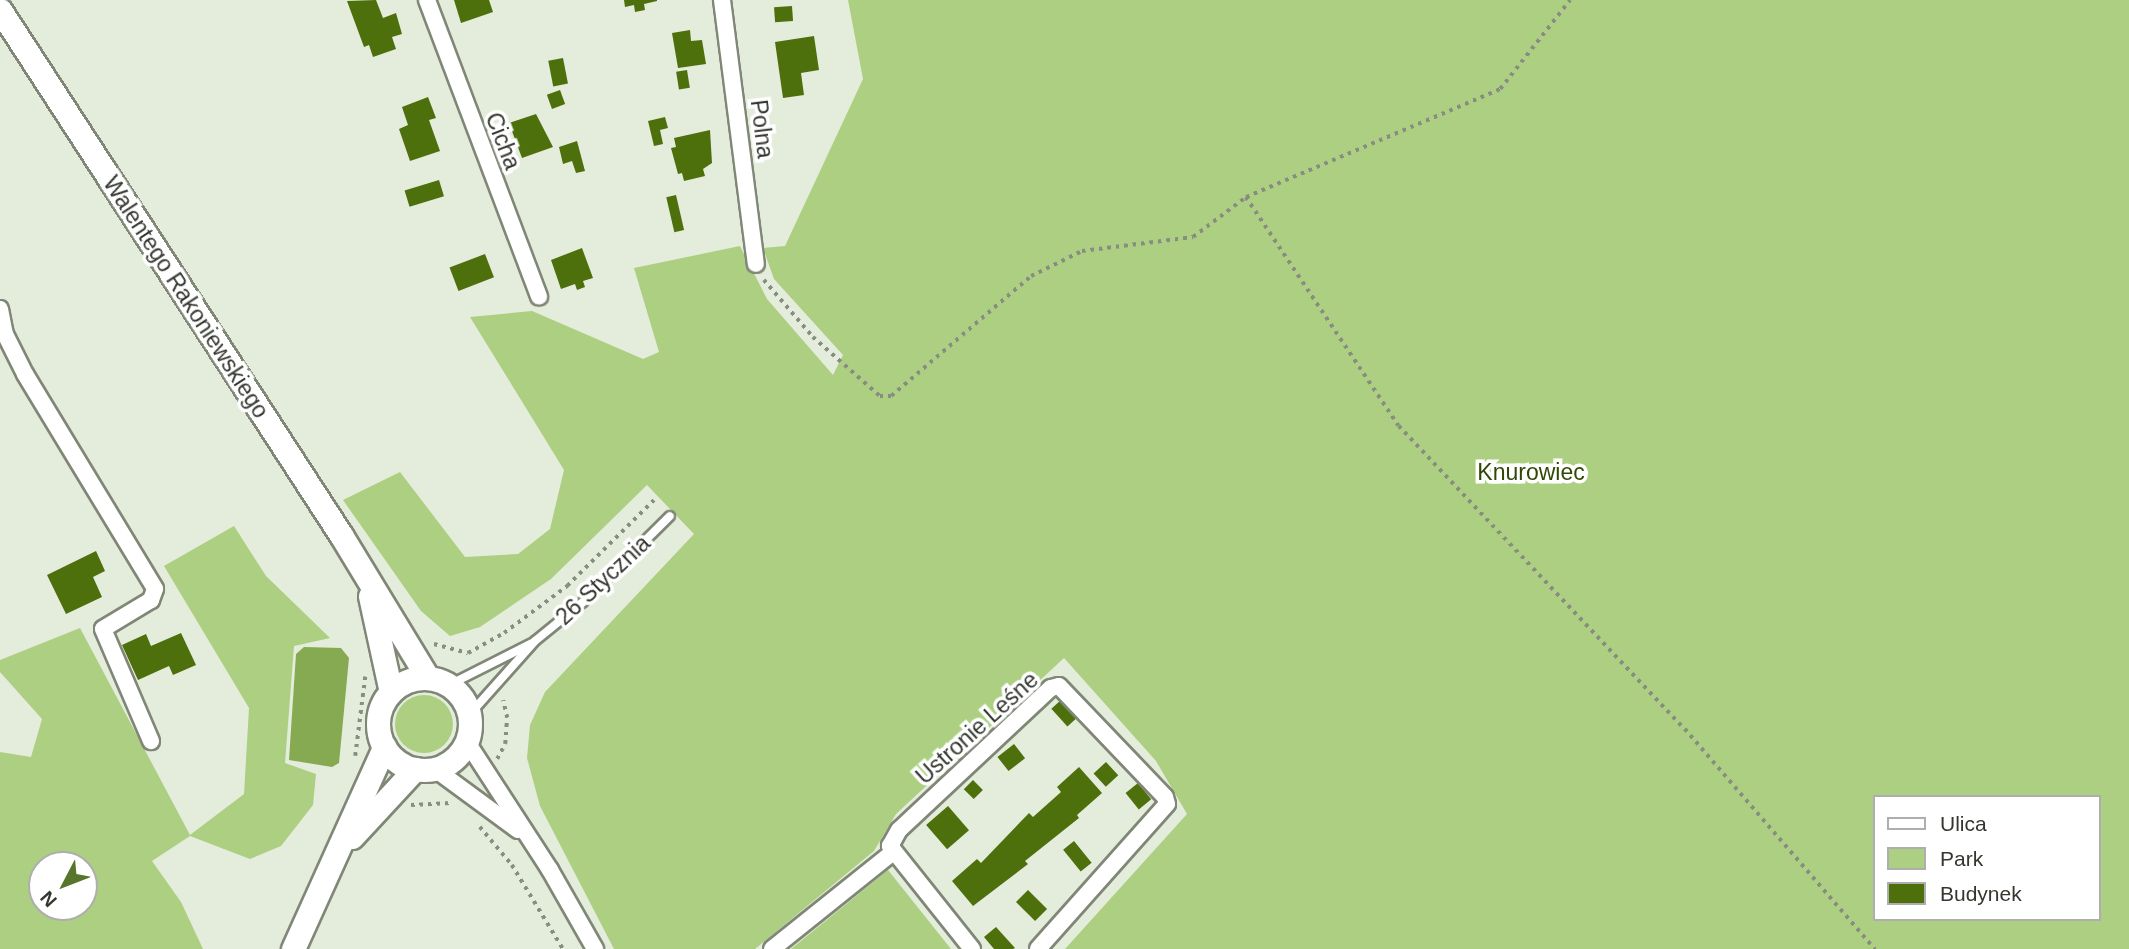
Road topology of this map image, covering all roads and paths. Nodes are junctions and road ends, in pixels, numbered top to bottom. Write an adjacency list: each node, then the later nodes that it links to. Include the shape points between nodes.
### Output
1 (427, 0): 7 (street, Cicha)
2 (722, 0): 6 (street, Polna)
3 (1570, 0): 5 (path, via 1500,89)
4 (0, 10): 11 (street, Walentego Rakoniewskiego, via 341,535)
5 (1246, 197): 6 (path, via 1193,237 1082,251 1031,276 891,396 880,396 813,337 769,290); 33 (path, via 1399,426 1685,729)
6 (756, 264)
7 (539, 297)
8 (0, 309): 18 (street, via 5,334 25,374 155,589 146,604 103,629)
9 (654, 500): 13 (path, via 567,586 504,633 468,653 426,639)
10 (670, 516): 12 (lane, 26 Stycznia, via 583,602)
11 (368, 586): 13 (street, Walentego Rakoniewskiego); 14 (street, Walentego Rakoniewskiego)
12 (535, 641): 15 (lane, 26 Stycznia); 17 (lane, 26 Stycznia)
13 (409, 646): 15 (street, Walentego Rakoniewskiego)
14 (385, 654): 16 (street, Walentego Rakoniewskiego); 21 (path, via 367,661)
15 (438, 682): 16 (street, via 414,679); 17 (street, via 462,698)
16 (391, 692): 20 (street, via 380,712)
17 (469, 715): 19 (street)
18 (151, 741)
19 (467, 742): 22 (street, via 454,759); 24 (street)
20 (384, 747): 22 (street, via 397,761); 25 (street)
21 (354, 761)
22 (425, 769): 24 (street); 25 (street)
23 (473, 817): 28 (path, via 512,864)
24 (523, 833): 29 (street, via 561,887)
25 (340, 850): 27 (street)
26 (892, 853): 30 (street, Ustronie Leśne); 31 (street); 32 (street, Ustronie Leśne, via 892,839 900,830 1051,688 1062,687 1167,804)
27 (293, 949)
28 (563, 949)
29 (595, 949)
30 (772, 949)
31 (972, 949)
32 (1038, 949)
33 (1875, 949)

